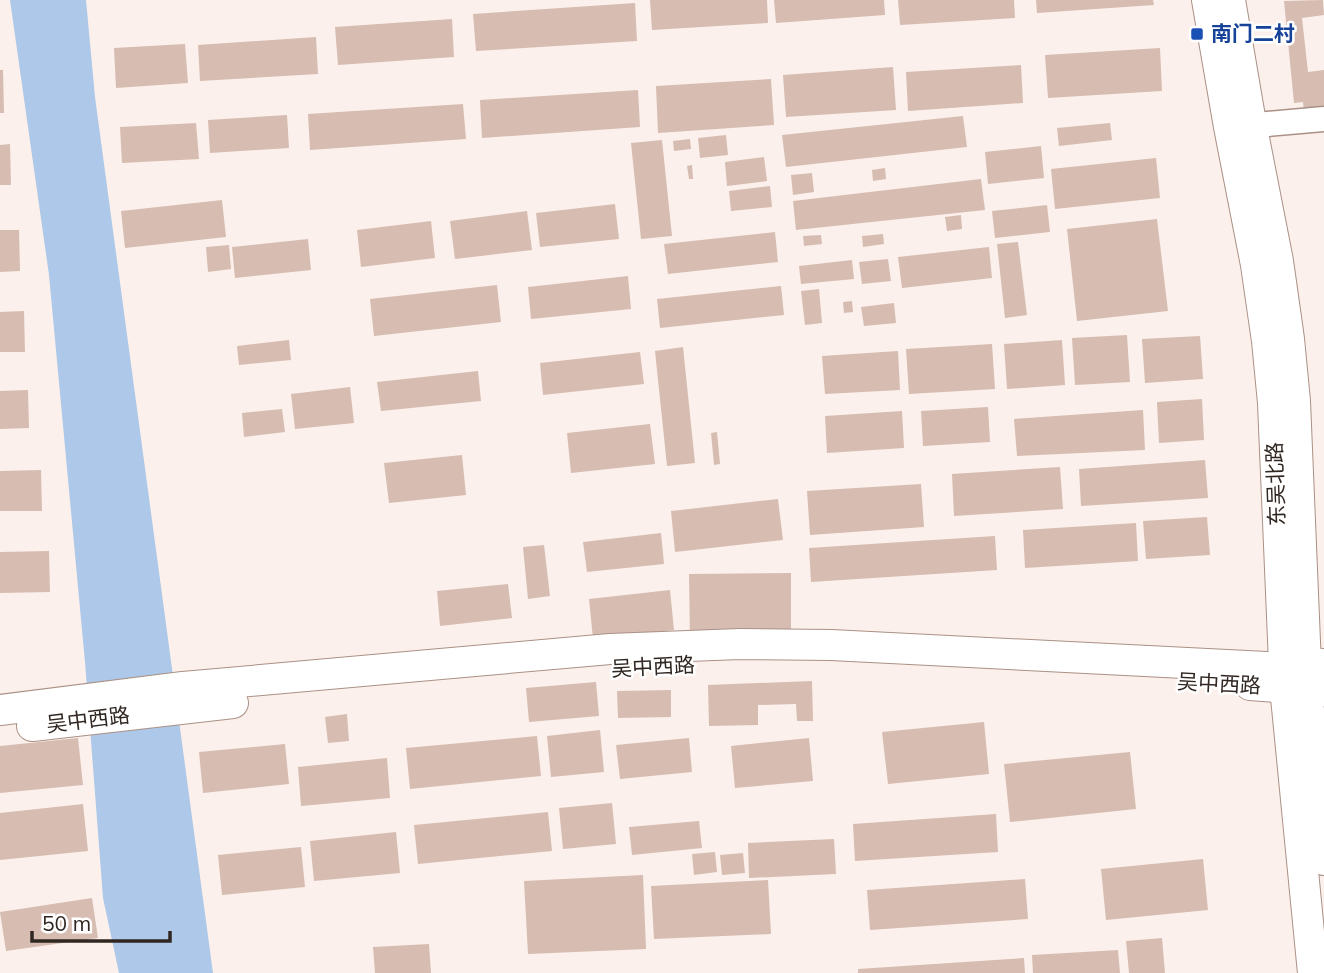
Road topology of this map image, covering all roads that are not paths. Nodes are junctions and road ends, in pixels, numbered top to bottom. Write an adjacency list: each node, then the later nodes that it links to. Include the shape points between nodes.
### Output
1 (1207, 0): 4 (main road, 东吴北路)
2 (1230, 0): 4 (main road, 东吴北路)
3 (1324, 119): 4 (street)
4 (1240, 126): 5 (main road, 东吴北路)
5 (1305, 677): 7 (main road, 吴中西路, via 845,646 740,644 598,650); 9 (main road, 东吴北路); 10 (main road, 东吴北路)
6 (0, 710): 7 (main road, 吴中西路)
7 (73, 711): 8 (main road, 吴中西路)
8 (0, 729)
9 (1324, 860)
10 (1313, 973)

